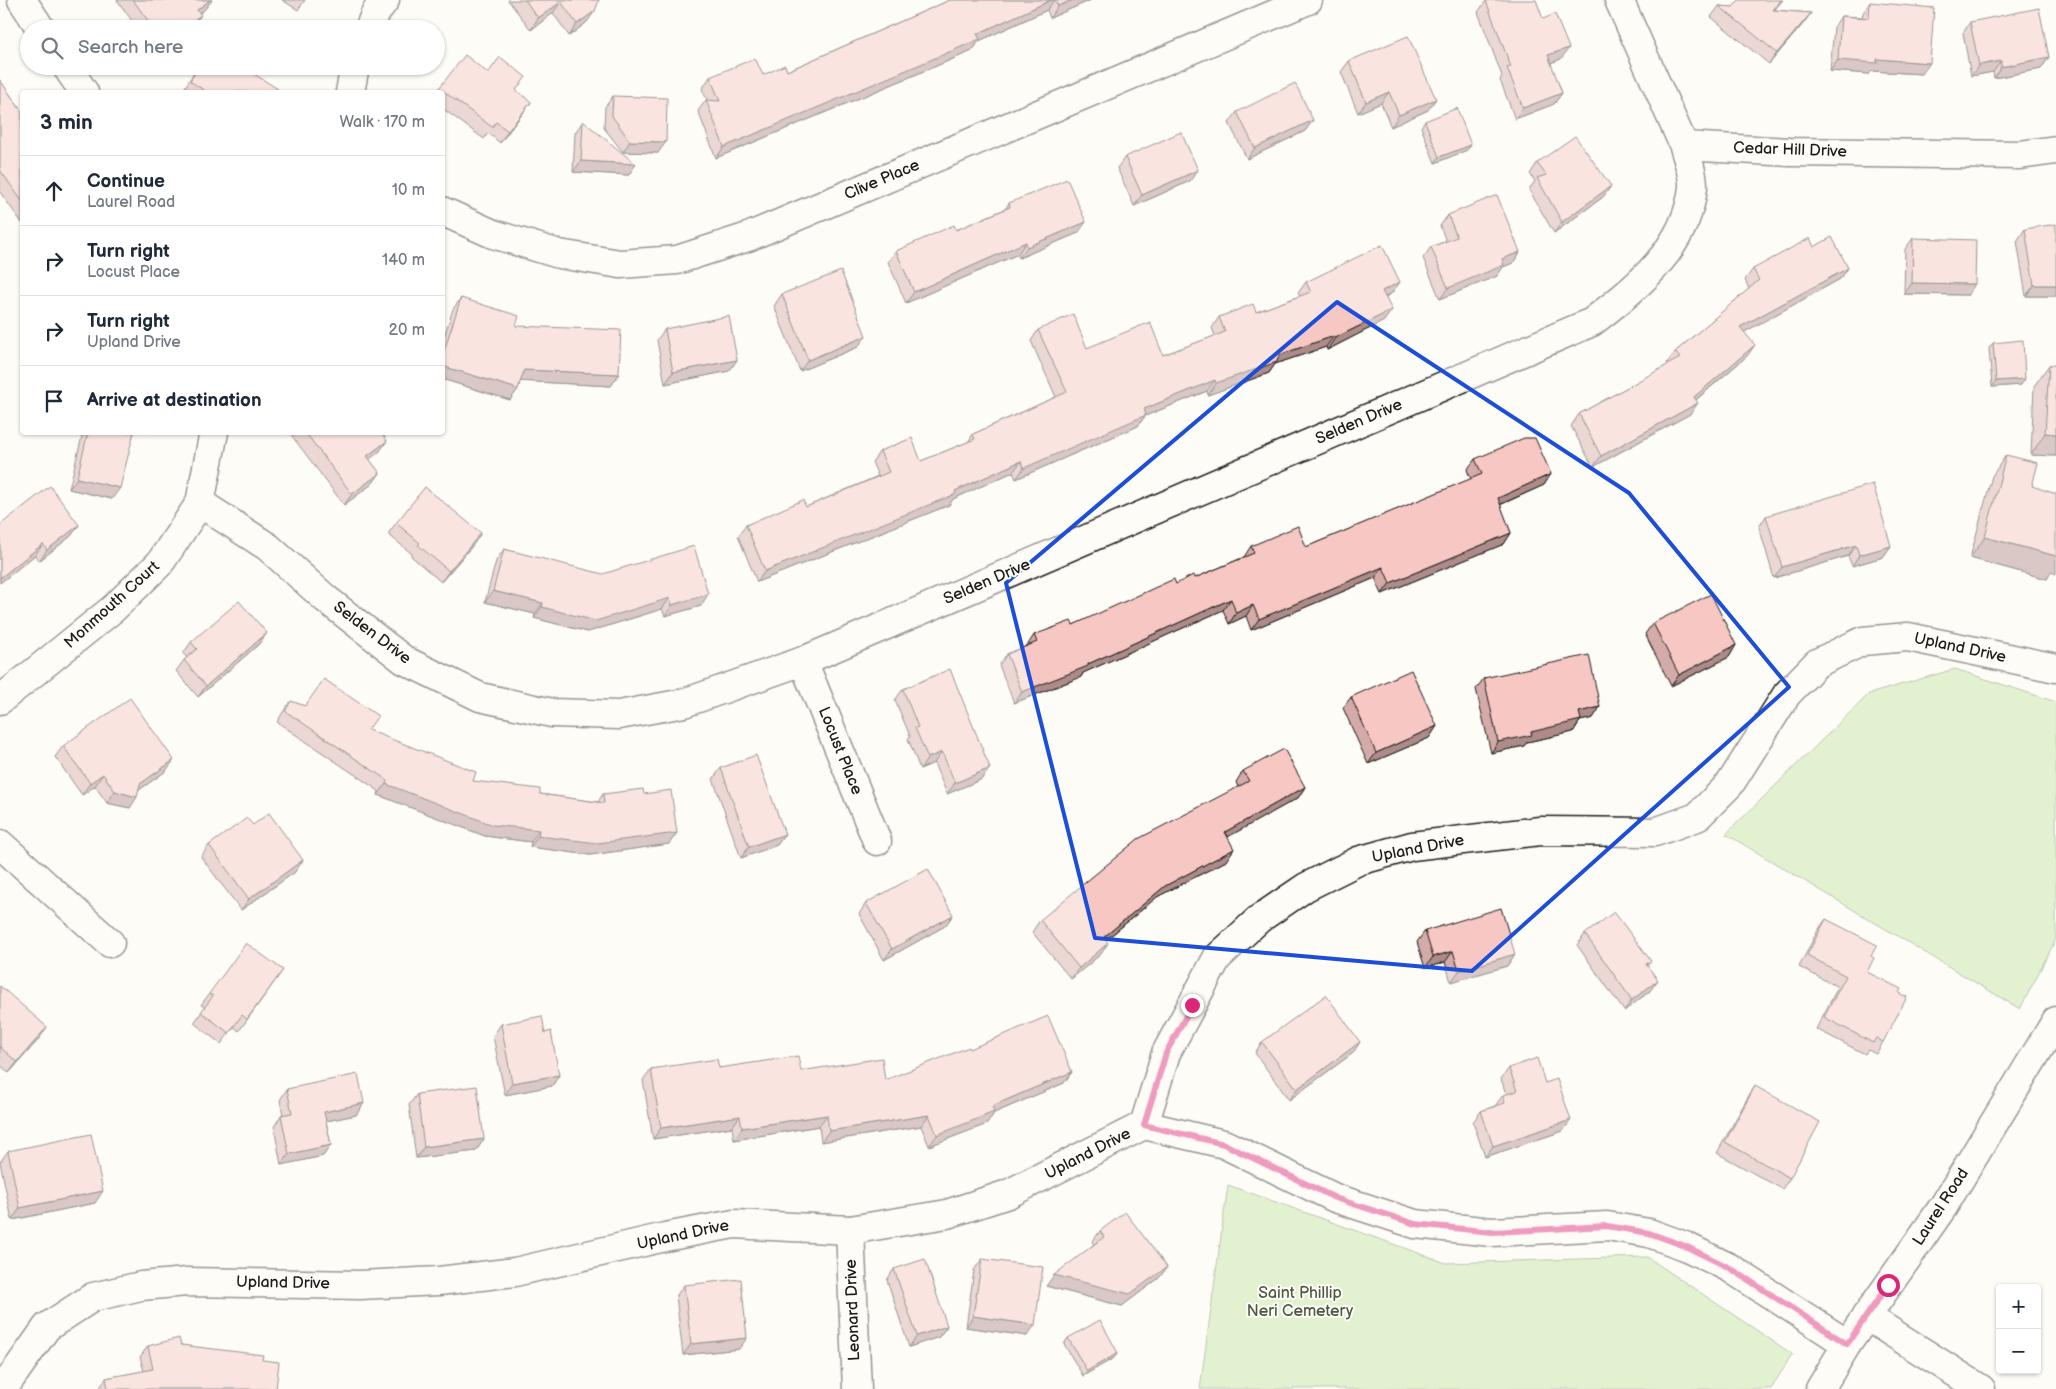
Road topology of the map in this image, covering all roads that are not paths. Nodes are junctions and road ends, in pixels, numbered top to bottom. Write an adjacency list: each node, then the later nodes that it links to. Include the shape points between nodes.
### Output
1 (22, 0): 5 (street)
2 (385, 0): 6 (street)
3 (1308, 0): 13 (street, Clive Place, via 748,237 678,260 620,264 559,254 493,234)
4 (1619, 0): 11 (street)
5 (35, 20)
6 (373, 20)
7 (72, 75): 9 (street)
8 (354, 75): 10 (street)
9 (83, 90)
10 (350, 90)
11 (1684, 146): 12 (street, Cedar Hill Drive, via 1790,152 2020,155); 16 (street, Selden Drive, via 1694,186 1686,216 1669,251 1637,288 1592,322)
12 (2056, 150)
13 (445, 212)
14 (213, 435): 15 (street, Monmouth Court)
15 (200, 503): 16 (street, Selden Drive, via 268,547 404,660 480,697 552,713 619,715 684,704); 18 (street, Monmouth Court, via 160,563 114,608)
16 (803, 661): 19 (street, Locust Place)
17 (2056, 668): 23 (street, Upland Drive, via 1908,637 1863,640 1817,663 1787,694 1730,784 1698,817 1654,832 1540,831 1412,846 1358,861 1306,887 1259,919 1218,958 1166,1053)
18 (0, 700)
19 (877, 841)
20 (0, 844): 21 (street)
21 (110, 943)
22 (2056, 1021): 25 (street, Laurel Road, via 1943,1207)
23 (1144, 1125): 24 (street, Upland Drive, via 1008,1194 947,1214); 26 (street, via 1224,1144 1335,1198 1415,1224 1492,1232 1607,1226 1649,1233 1730,1268)
24 (850, 1230): 27 (street, Upland Drive, via 734,1224 515,1272 439,1281 360,1285 187,1282 141,1286 93,1297 47,1327); 28 (street, Leonard Drive)
25 (1866, 1316): 26 (street, Laurel Road); 30 (street)
26 (1847, 1344): 29 (street, Laurel Road)
27 (3, 1389)
28 (857, 1389)
29 (1820, 1389)
30 (1980, 1389)

